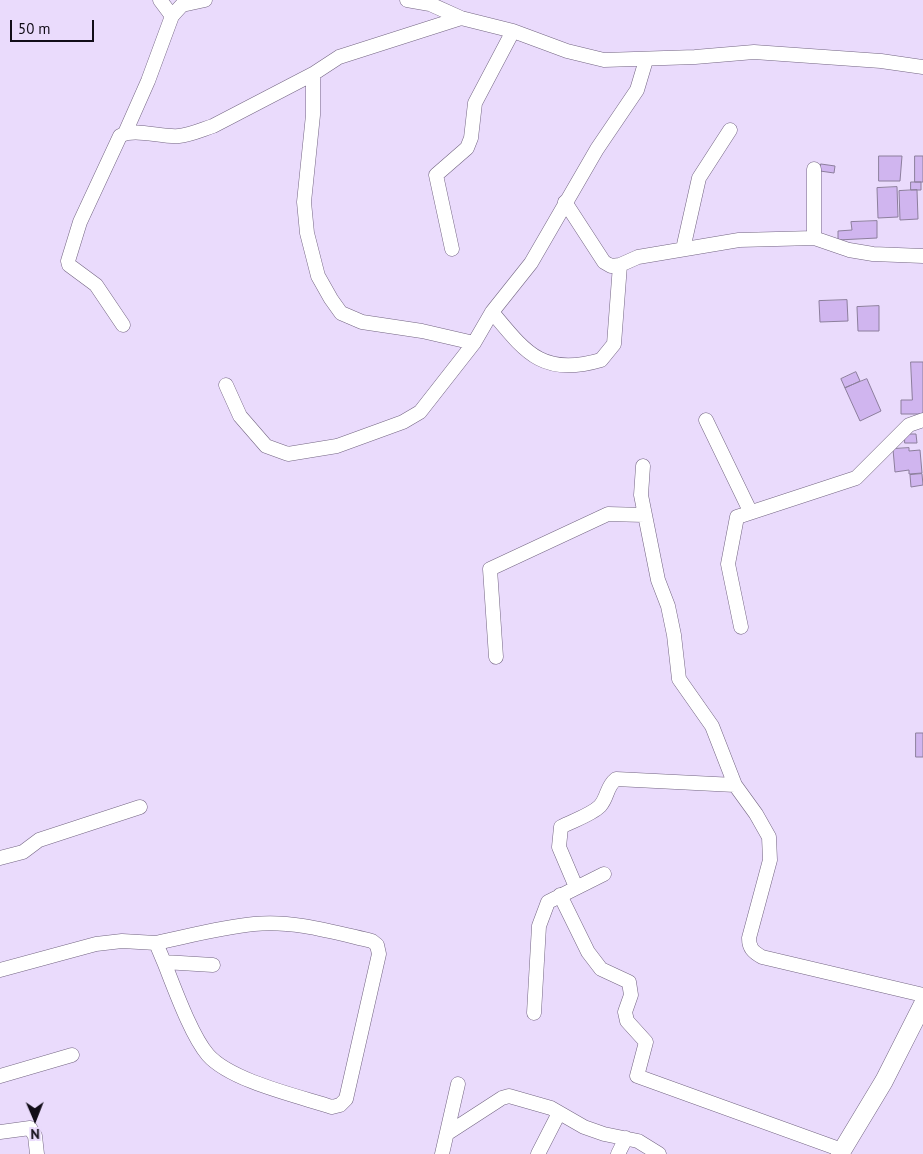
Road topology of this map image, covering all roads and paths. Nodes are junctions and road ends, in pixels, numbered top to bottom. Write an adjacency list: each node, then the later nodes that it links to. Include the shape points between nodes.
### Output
1 (160, 0): 4 (street)
2 (205, 0): 4 (street, via 182,5)
3 (407, 0): 5 (street, via 430,4)
4 (172, 16): 11 (street)
5 (461, 18): 6 (street); 9 (street, via 339,57)
6 (513, 31): 7 (street, via 566,51 604,60); 15 (street, via 475,103 467,148 436,175)
7 (646, 60): 8 (street, via 754,52 880,61); 13 (street, via 637,90)
8 (923, 68)
9 (314, 74): 11 (street, via 195,132 177,136); 21 (street, via 304,202 307,233 318,276 331,299 341,313 362,322)
10 (730, 130): 16 (street, via 699,178)
11 (125, 133): 20 (street, via 120,136 80,222 68,261 96,285)
12 (814, 168): 14 (street)
13 (566, 202): 18 (street, via 604,262 611,266); 19 (street, via 531,263)
14 (814, 238): 16 (street, via 739,240); 17 (street, via 873,254)
15 (452, 249)
16 (683, 249): 18 (street, via 638,257)
17 (923, 256)
18 (620, 265): 19 (street, via 614,344 601,360 566,367 547,363 522,348)
19 (492, 312): 21 (street)
20 (123, 325)
21 (474, 343): 22 (street, via 420,412 403,422 337,446 288,454 266,446 240,416)
22 (226, 385)
23 (706, 420): 26 (street)
24 (923, 420): 26 (street, via 909,426 856,478)
25 (643, 466): 27 (street, via 641,495)
26 (750, 511): 28 (street, via 738,516 728,564)
27 (644, 515): 29 (street, via 608,514 490,569); 30 (street, via 658,580 668,606 679,679 712,726)
28 (741, 627)
29 (496, 657)
30 (735, 785): 34 (street, via 616,779 606,788 605,799 599,807 561,827 559,847); 40 (street, via 764,826 771,851 748,938 754,953 762,958)
31 (140, 807): 32 (street, via 39,840 23,852)
32 (0, 858)
33 (604, 874): 34 (street)
34 (576, 887): 35 (street)
35 (560, 895): 42 (street, via 548,902 539,926); 50 (street, via 588,952 601,969 629,982 631,995 625,1012 628,1022 646,1042 637,1076)
36 (156, 943): 37 (street); 37 (street, via 255,924 286,924 320,928 378,945 379,954 346,1099 332,1107 236,1075 208,1055 189,1021); 39 (street, via 122,941 96,944)
37 (164, 962): 38 (street)
38 (213, 965)
39 (0, 970)
40 (923, 995)
41 (923, 1004): 50 (main road, via 884,1082)
42 (534, 1013)
43 (72, 1055): 44 (street)
44 (0, 1076)
45 (458, 1084): 48 (street)
46 (559, 1113): 48 (street, via 509,1096); 49 (street, via 591,1129); 53 (street)
47 (0, 1132): 51 (street, via 30,1128 35,1136)
48 (448, 1134): 52 (street)
49 (626, 1138): 54 (street); 55 (street, via 638,1140)
50 (841, 1152)
51 (37, 1154)
52 (442, 1154)
53 (538, 1154)
54 (618, 1154)
55 (659, 1154)

